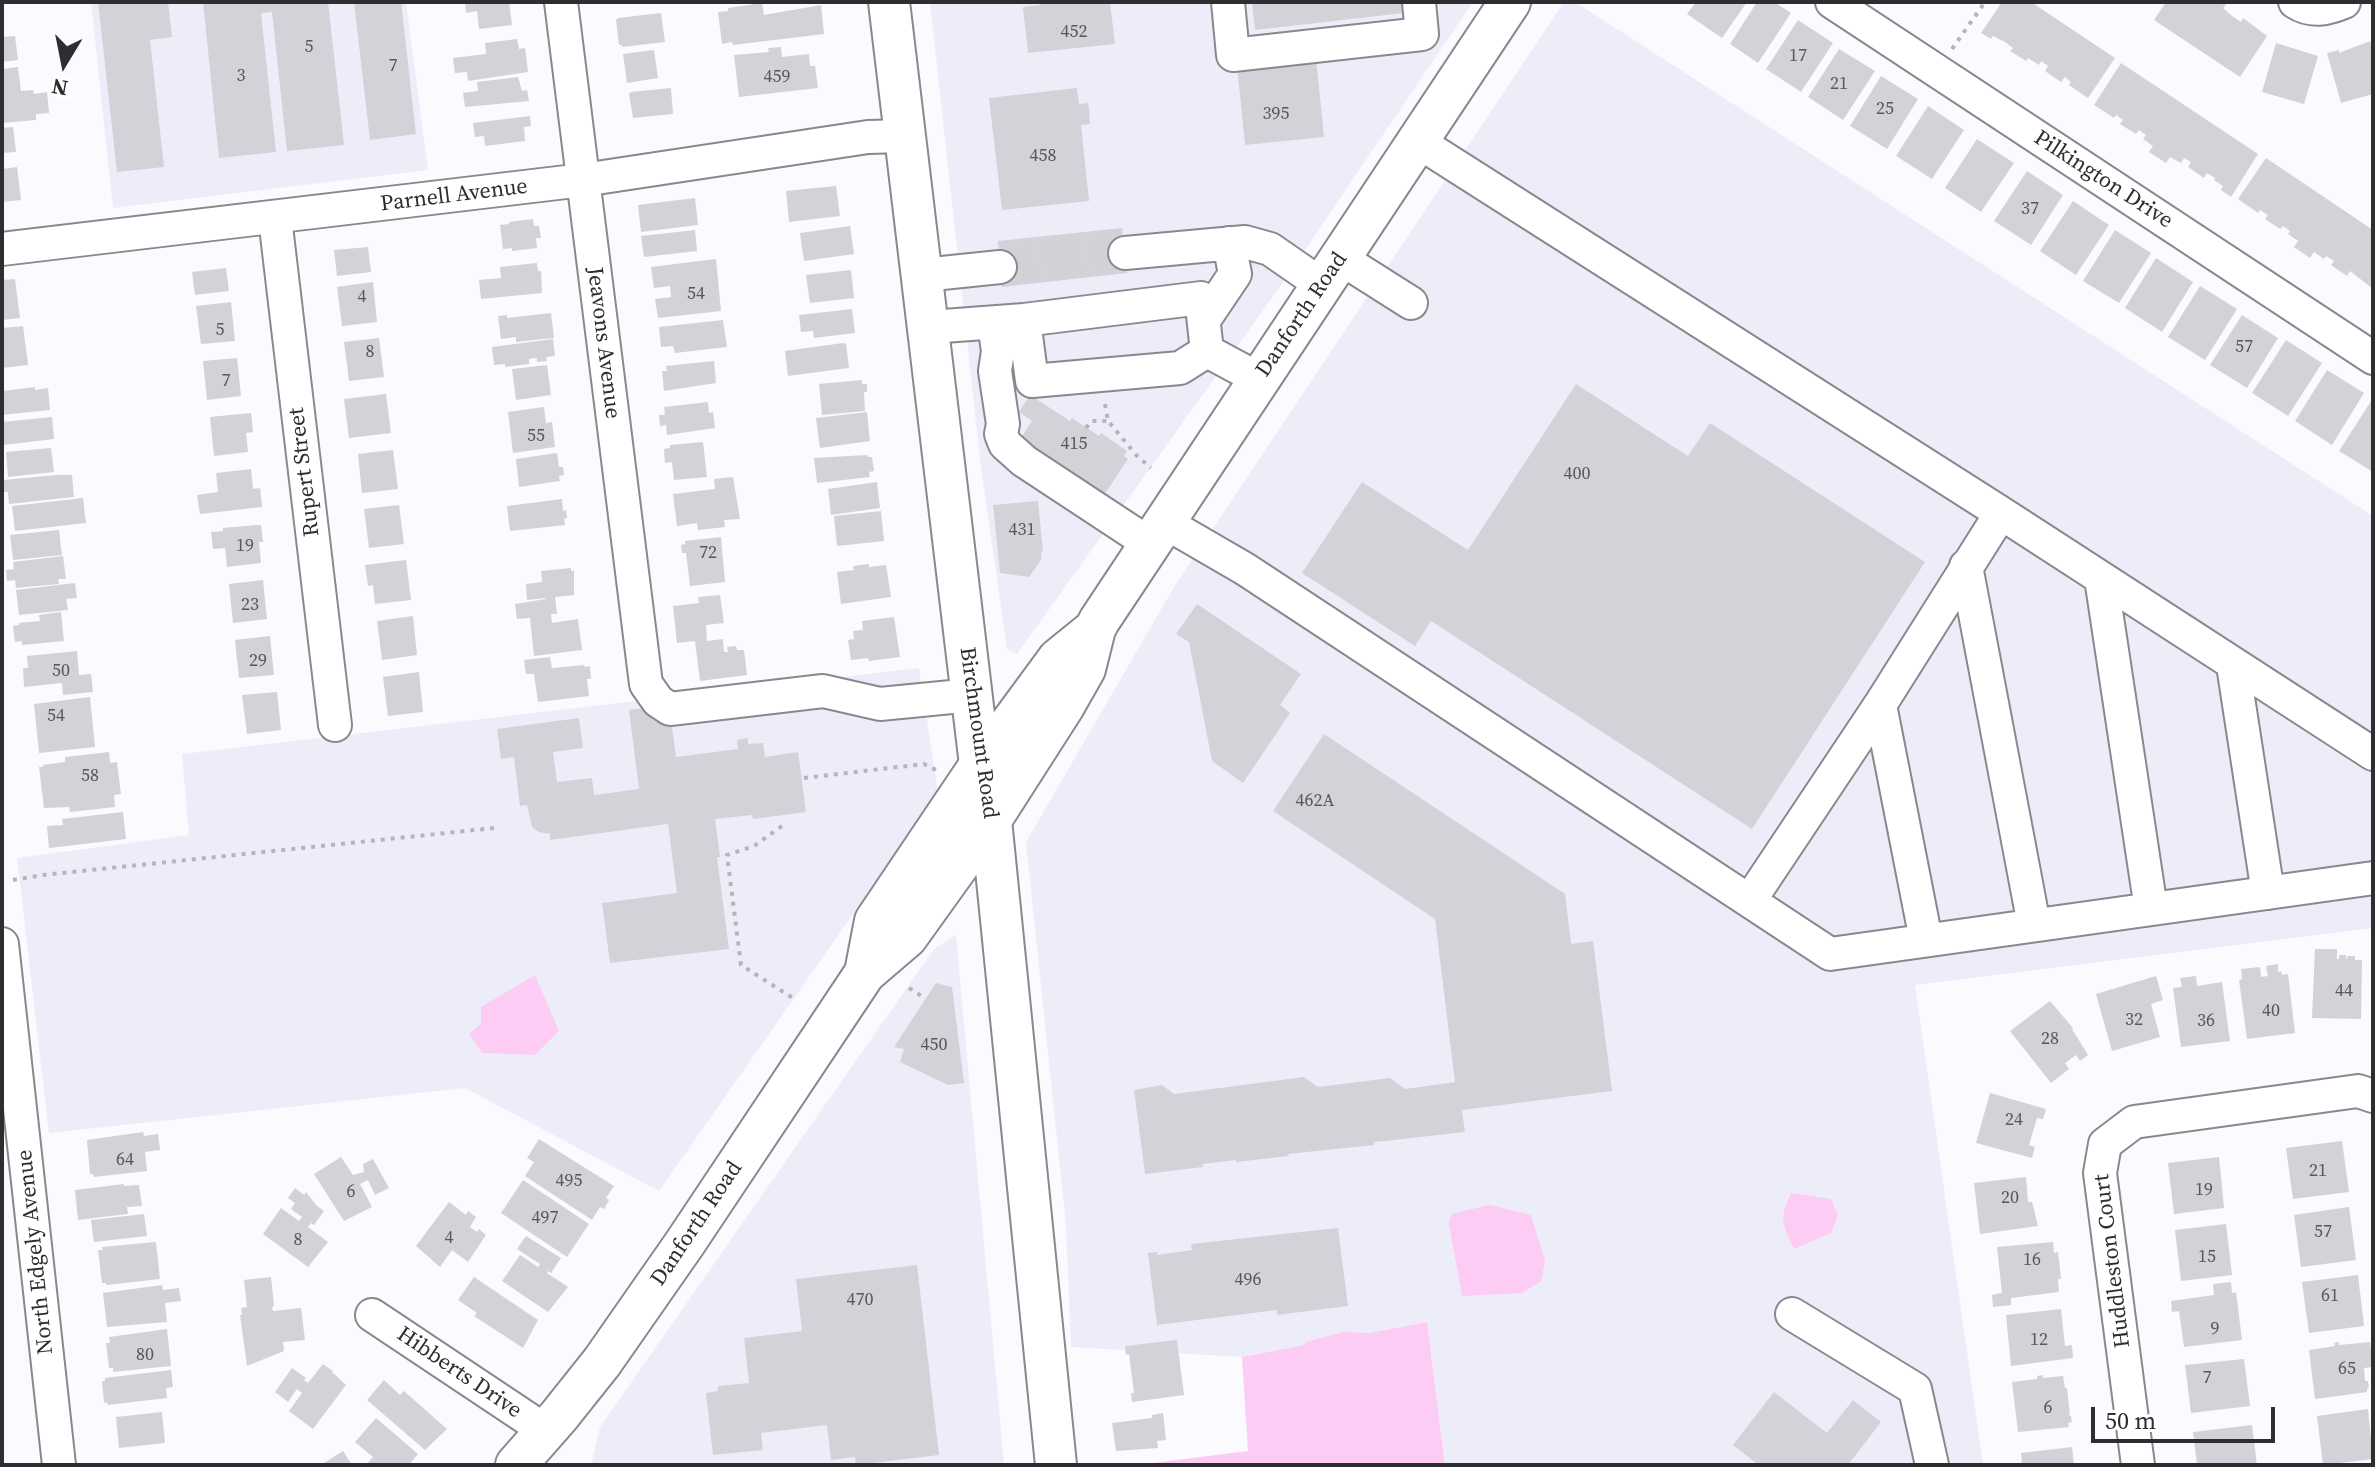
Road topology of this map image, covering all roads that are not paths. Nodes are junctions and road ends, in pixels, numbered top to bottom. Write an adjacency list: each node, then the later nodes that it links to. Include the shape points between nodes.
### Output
1 (561, 2): 11 (street, Jeavons Avenue)
2 (889, 2): 9 (main road, Birchmount Road)
3 (1228, 2): 4 (street, via 1233,55 1422,34)
4 (1419, 2)
5 (1510, 2): 10 (main road, Danforth Road)
6 (1832, 2): 23 (street, Pilkington Drive)
7 (2295, 2): 8 (street, via 2326,10)
8 (2344, 2)
9 (905, 136): 11 (street, Parnell Avenue, via 868,137); 18 (main road, Birchmount Road)
10 (1417, 141): 17 (main road, Danforth Road); 25 (street)
11 (583, 180): 12 (street, Parnell Avenue); 31 (street, Jeavons Avenue, via 646,684 658,701 670,709 823,691 880,704)
12 (275, 218): 14 (street, Parnell Avenue); 33 (street, Rupert Street)
13 (1229, 243): 15 (street); 17 (street, via 1245,242); 22 (street, via 1235,274)
14 (2, 249)
15 (1125, 253)
16 (1000, 267): 18 (street)
17 (1331, 271): 19 (street); 24 (main road, Danforth Road)
18 (923, 275): 20 (main road, Birchmount Road)
19 (1411, 303)
20 (930, 327): 21 (street); 31 (main road, Birchmount Road)
21 (1005, 332): 22 (street, via 1201,298); 22 (street, via 1032,381 1180,368); 26 (street, via 995,371 1005,444 1024,461)
22 (1206, 336): 24 (street)
23 (2373, 358)
24 (1259, 379): 26 (main road, Danforth Road)
25 (2001, 513): 27 (street); 28 (street)
26 (1157, 533): 29 (main road, Danforth Road); 39 (street, via 1258,578)
27 (1966, 566): 32 (street); 41 (street)
28 (2101, 578): 30 (street); 40 (street)
29 (1095, 629): 35 (main road, Danforth Road, via 1058,659); 36 (main road, Danforth Road, via 1085,669)
30 (2233, 665): 34 (street); 38 (street)
31 (972, 695): 35 (main road, Birchmount Road)
32 (1880, 705): 39 (street); 42 (street)
33 (335, 725)
34 (2373, 754)
35 (964, 770): 36 (main road, Birchmount Road); 44 (main road, Danforth Road, via 875,921)
36 (991, 820): 44 (main road, Danforth Road, via 907,937); 51 (main road, Birchmount Road)
37 (2373, 878): 38 (street)
38 (2268, 893): 40 (street)
39 (1750, 900): 42 (street, via 1830,954)
40 (2151, 909): 41 (street)
41 (2034, 925): 42 (street)
42 (1926, 940)
43 (2, 944): 49 (street, North Edgely Avenue)
44 (865, 973): 48 (main road, Danforth Road, via 677,1255)
45 (2373, 1096): 53 (street, Huddleston Court, via 2358,1091 2134,1122 2105,1144 2100,1173)
46 (1792, 1314): 52 (street, via 1915,1389)
47 (372, 1315): 48 (street, Hibberts Drive)
48 (546, 1431): 50 (main road, Danforth Road)
49 (59, 1465)
50 (516, 1465)
51 (1056, 1465)
52 (1932, 1465)
53 (2138, 1465)

